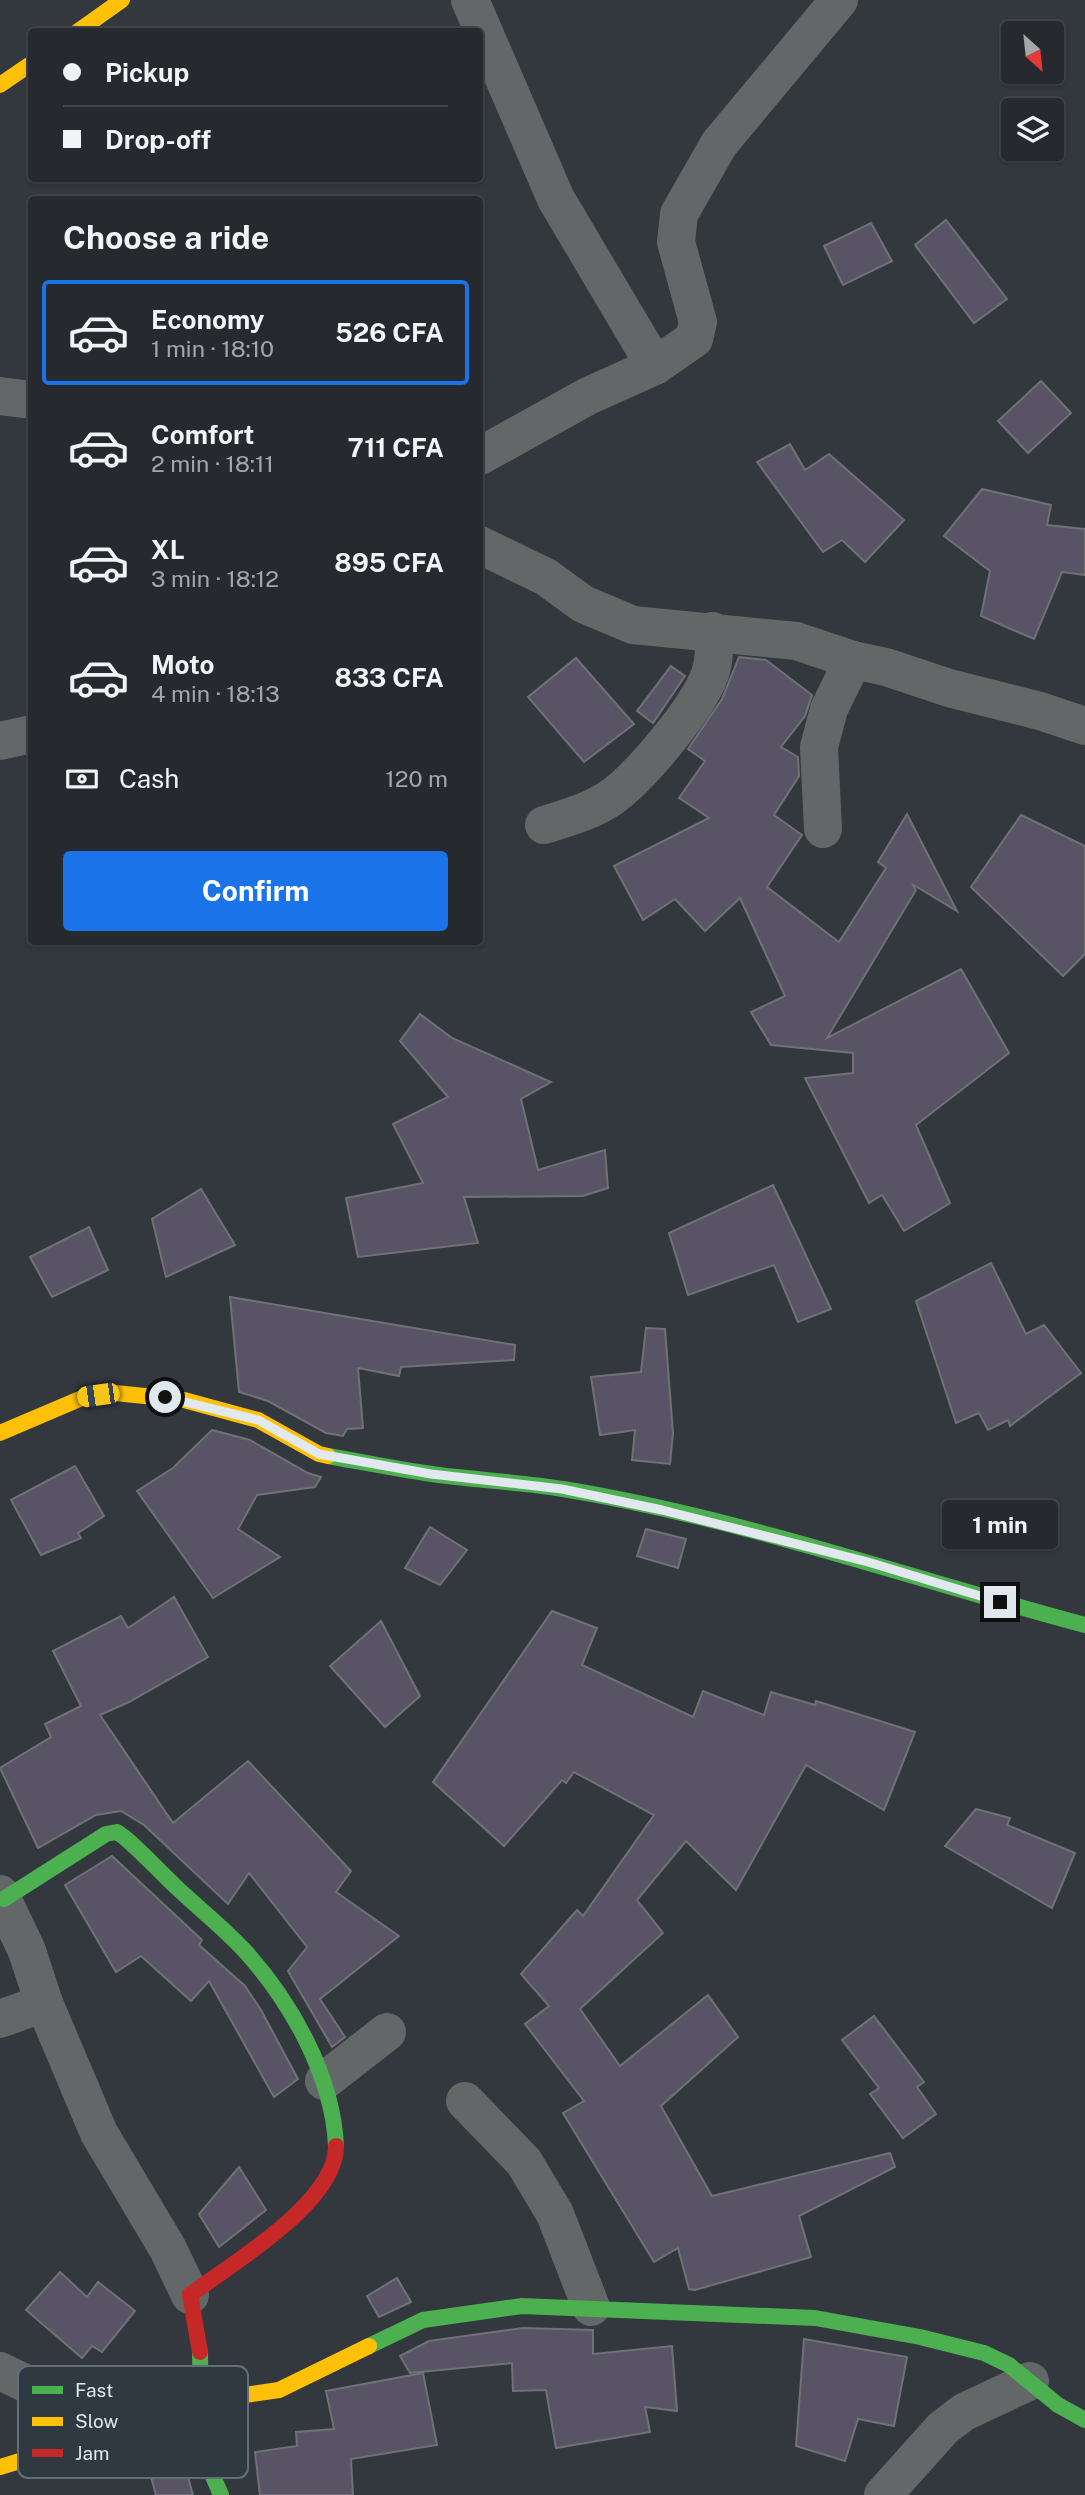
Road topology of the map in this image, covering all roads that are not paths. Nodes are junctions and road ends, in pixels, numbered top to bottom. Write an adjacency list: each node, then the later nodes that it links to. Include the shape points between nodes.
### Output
1 (122, 0): 4 (street)
2 (470, 0): 5 (street)
3 (839, 0): 9 (street, via 719,144 680,214 676,242 698,322 694,339)
4 (83, 28)
5 (482, 28)
6 (483, 30): 9 (street, via 556,199)
7 (28, 66): 8 (street)
8 (0, 85)
9 (655, 366): 12 (street, via 588,396)
10 (0, 396): 11 (street)
11 (28, 400)
12 (483, 454)
13 (483, 546): 14 (street, via 546,577 583,604 613,618 634,625)
14 (712, 631): 15 (street, via 796,641); 19 (street, via 713,662 705,687 646,765 607,800)
15 (853, 660): 16 (street); 20 (street, via 829,709 819,747)
16 (1085, 726)
17 (28, 735): 18 (street)
18 (0, 741)
19 (544, 825)
20 (823, 829)
21 (0, 1433): 22 (street, via 82,1398 115,1393 184,1400 258,1420 319,1454 431,1474 562,1489 662,1510 868,1562)
22 (1085, 1625)
23 (2, 1896): 24 (street); 27 (street, via 93,1841 117,1832 247,1954 286,2010)
24 (44, 2003): 25 (street); 29 (street, via 99,2133 169,2249)
25 (0, 2019)
26 (387, 2032): 27 (street)
27 (324, 2081): 29 (street, via 337,2138 329,2177 261,2241)
28 (464, 2101): 30 (street, via 524,2162 555,2214)
29 (190, 2295): 31 (street)
30 (591, 2307): 34 (street, via 815,2318 984,2353); 35 (street, via 522,2306 440,2315 279,2390)
31 (201, 2366)
32 (0, 2371): 33 (street)
33 (18, 2380)
34 (1030, 2381): 36 (street); 41 (street, via 964,2412 943,2428)
35 (248, 2393)
36 (1085, 2420)
37 (18, 2459): 38 (street)
38 (0, 2467)
39 (214, 2478): 40 (street)
40 (221, 2495)
41 (883, 2495)

